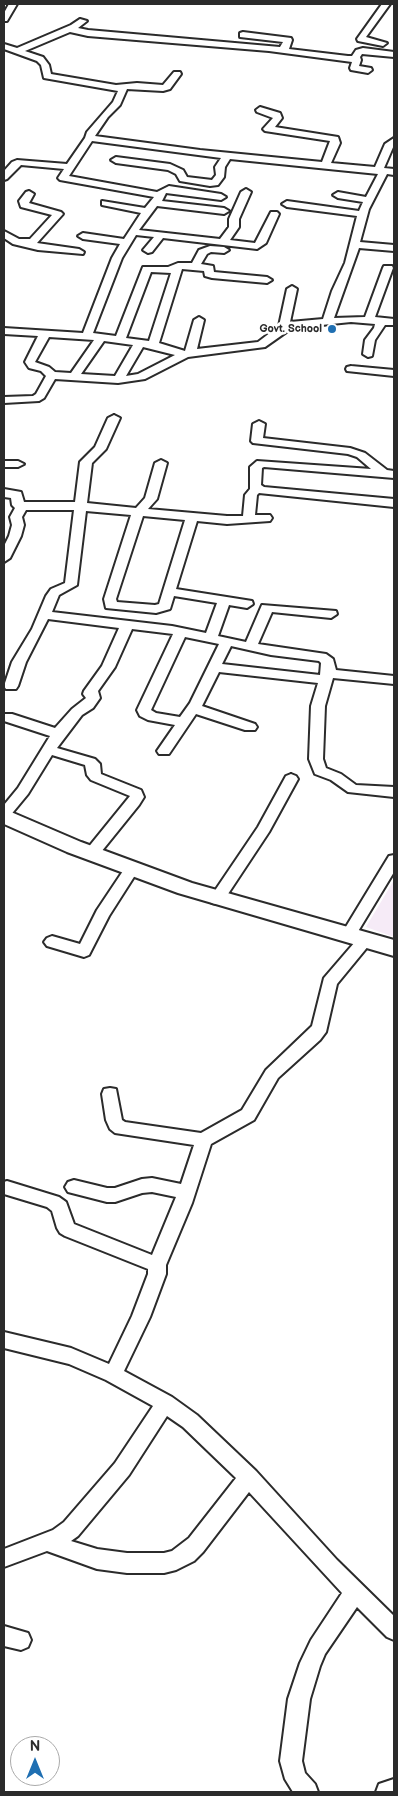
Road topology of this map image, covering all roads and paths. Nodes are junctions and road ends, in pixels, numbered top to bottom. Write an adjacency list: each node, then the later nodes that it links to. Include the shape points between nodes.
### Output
1 (386, 4): 5 (street, via 361,39)
2 (83, 21): 3 (street)
3 (69, 29): 7 (street); 8 (street)
4 (244, 35): 8 (street, via 286,39 289,41 283,48)
5 (394, 44)
6 (4, 46): 7 (street)
7 (20, 50): 13 (street, via 42,60 47,76)
8 (285, 51): 10 (street)
9 (394, 54): 10 (street, via 363,51)
10 (356, 58): 11 (street, via 354,68)
11 (368, 70)
12 (177, 74): 13 (street, via 163,88)
13 (119, 87): 15 (street, via 123,92)
14 (260, 110): 20 (street, via 277,114 278,118 268,129 335,139)
15 (90, 138): 17 (street); 19 (street)
16 (394, 141): 21 (street, via 390,144)
17 (227, 156): 18 (street, via 215,183 183,179 180,172 170,167); 20 (street)
18 (116, 160)
19 (69, 166): 22 (street, via 20,162); 27 (street, via 63,178 66,180)
20 (325, 166): 21 (street)
21 (385, 172): 28 (street)
22 (4, 178)
23 (246, 192): 42 (street, via 234,219 234,227)
24 (30, 194): 43 (street, via 24,205 58,214 35,240)
25 (338, 194): 28 (street)
26 (221, 197): 27 (street, via 169,189)
27 (157, 199): 31 (street); 32 (street)
28 (369, 200): 34 (street)
29 (105, 203): 31 (street)
30 (287, 204): 34 (street)
31 (148, 211): 35 (street)
32 (224, 211)
33 (274, 214): 44 (street, via 260,245)
34 (362, 214): 40 (street)
35 (133, 232): 37 (street); 41 (street)
36 (4, 234): 43 (street, via 14,241)
37 (161, 235): 42 (street); 46 (street)
38 (83, 236): 41 (street)
39 (394, 238): 40 (street)
40 (356, 240): 45 (street); 54 (street)
41 (127, 242): 61 (street, via 115,263)
42 (224, 242): 44 (street)
43 (27, 243): 47 (street)
44 (250, 245): 49 (street, via 243,251 206,250)
45 (394, 248)
46 (148, 250)
47 (79, 252)
48 (178, 266): 49 (street); 63 (street, via 169,270 145,271); 65 (street)
49 (195, 266): 51 (street, via 208,268 212,275)
50 (388, 268): 55 (street)
51 (267, 280)
52 (292, 289): 58 (street)
53 (199, 320): 66 (street)
54 (328, 320): 55 (street); 58 (street)
55 (369, 320): 56 (street)
56 (381, 321): 57 (street); 67 (street, via 370,340)
57 (394, 322)
58 (284, 327): 66 (street, via 261,346)
59 (4, 331): 60 (street)
60 (45, 334): 61 (street); 70 (street, via 30,362)
61 (87, 336): 62 (street)
62 (101, 338): 63 (street); 71 (street)
63 (120, 340): 64 (street)
64 (140, 343): 65 (street); 72 (street)
65 (153, 345): 66 (street)
66 (187, 354): 72 (street, via 141,377)
67 (368, 354)
68 (350, 369): 69 (street)
69 (394, 373)
70 (52, 375): 71 (street); 73 (street, via 40,396)
71 (74, 376): 72 (street)
72 (118, 380)
73 (4, 400)
74 (114, 418): 84 (street, via 100,449 86,462)
75 (260, 424): 79 (street, via 257,442 350,451)
76 (161, 463): 85 (street, via 151,499)
77 (4, 464): 78 (street)
78 (18, 464)
79 (389, 474): 80 (street, via 261,463 256,467)
80 (256, 489): 82 (street); 87 (street, via 251,495)
81 (4, 493): 83 (street, via 17,495 17,503)
82 (394, 503)
83 (22, 505): 84 (street); 89 (street, via 16,517 15,536)
84 (82, 507): 85 (street); 94 (street, via 71,585 54,592)
85 (138, 513): 86 (street); 90 (street, via 110,602 115,606 156,610 165,606)
86 (192, 518): 87 (street); 90 (street)
87 (249, 518): 88 (street)
88 (266, 518)
89 (4, 558)
90 (170, 592): 91 (street)
91 (224, 600): 92 (street); 97 (street)
92 (247, 604)
93 (331, 614): 99 (street, via 268,608)
94 (44, 615): 95 (street); 103 (street, via 19,662)
95 (127, 625): 96 (street); 108 (street, via 108,667 91,691 93,698)
96 (181, 632): 97 (street); 106 (street, via 144,710 153,717)
97 (210, 638): 98 (street)
98 (228, 641): 99 (street); 100 (street)
99 (250, 647): 101 (street, via 321,657 328,663)
100 (215, 667): 101 (street); 104 (street)
101 (327, 676): 102 (street); 112 (street, via 318,706 316,759 320,771 353,789)
102 (394, 680)
103 (11, 686)
104 (194, 708): 106 (street); 107 (street)
105 (7, 717): 108 (street)
106 (184, 722): 110 (street)
107 (250, 727)
108 (58, 734): 109 (street)
109 (49, 750): 113 (street, via 24,791); 114 (street, via 90,762 96,777 136,793 134,802)
110 (164, 751)
111 (291, 779): 117 (street, via 264,829)
112 (394, 792)
113 (4, 815): 114 (main road)
114 (92, 854): 116 (main road)
115 (394, 860): 118 (street)
116 (132, 868): 117 (main road); 119 (street, via 102,914 84,951)
117 (217, 899): 118 (main road)
118 (357, 937): 120 (main road); 122 (street, via 330,982 320,1028 314,1036 272,1074 248,1115)
119 (52, 942)
120 (394, 948)
121 (110, 1094): 122 (street, via 114,1120 121,1128)
122 (204, 1140): 125 (street)
123 (74, 1187): 125 (street, via 115,1195 152,1185)
124 (7, 1188): 126 (street, via 53,1202 60,1207 66,1228)
125 (186, 1192): 126 (street)
126 (157, 1265): 128 (street, via 141,1317)
127 (4, 1340): 128 (street, via 71,1356)
128 (113, 1374): 129 (street)
129 (165, 1403): 130 (street, via 208,1437); 131 (street, via 104,1492 71,1529)
130 (249, 1477): 131 (street, via 196,1545 176,1560 127,1564 96,1559); 133 (street)
131 (48, 1542): 132 (street)
132 (4, 1558)
133 (355, 1592): 134 (street); 136 (street, via 318,1647 299,1699 291,1761 296,1779)
134 (394, 1630)
135 (394, 1790): 137 (street)
136 (307, 1792)
137 (387, 1792)

